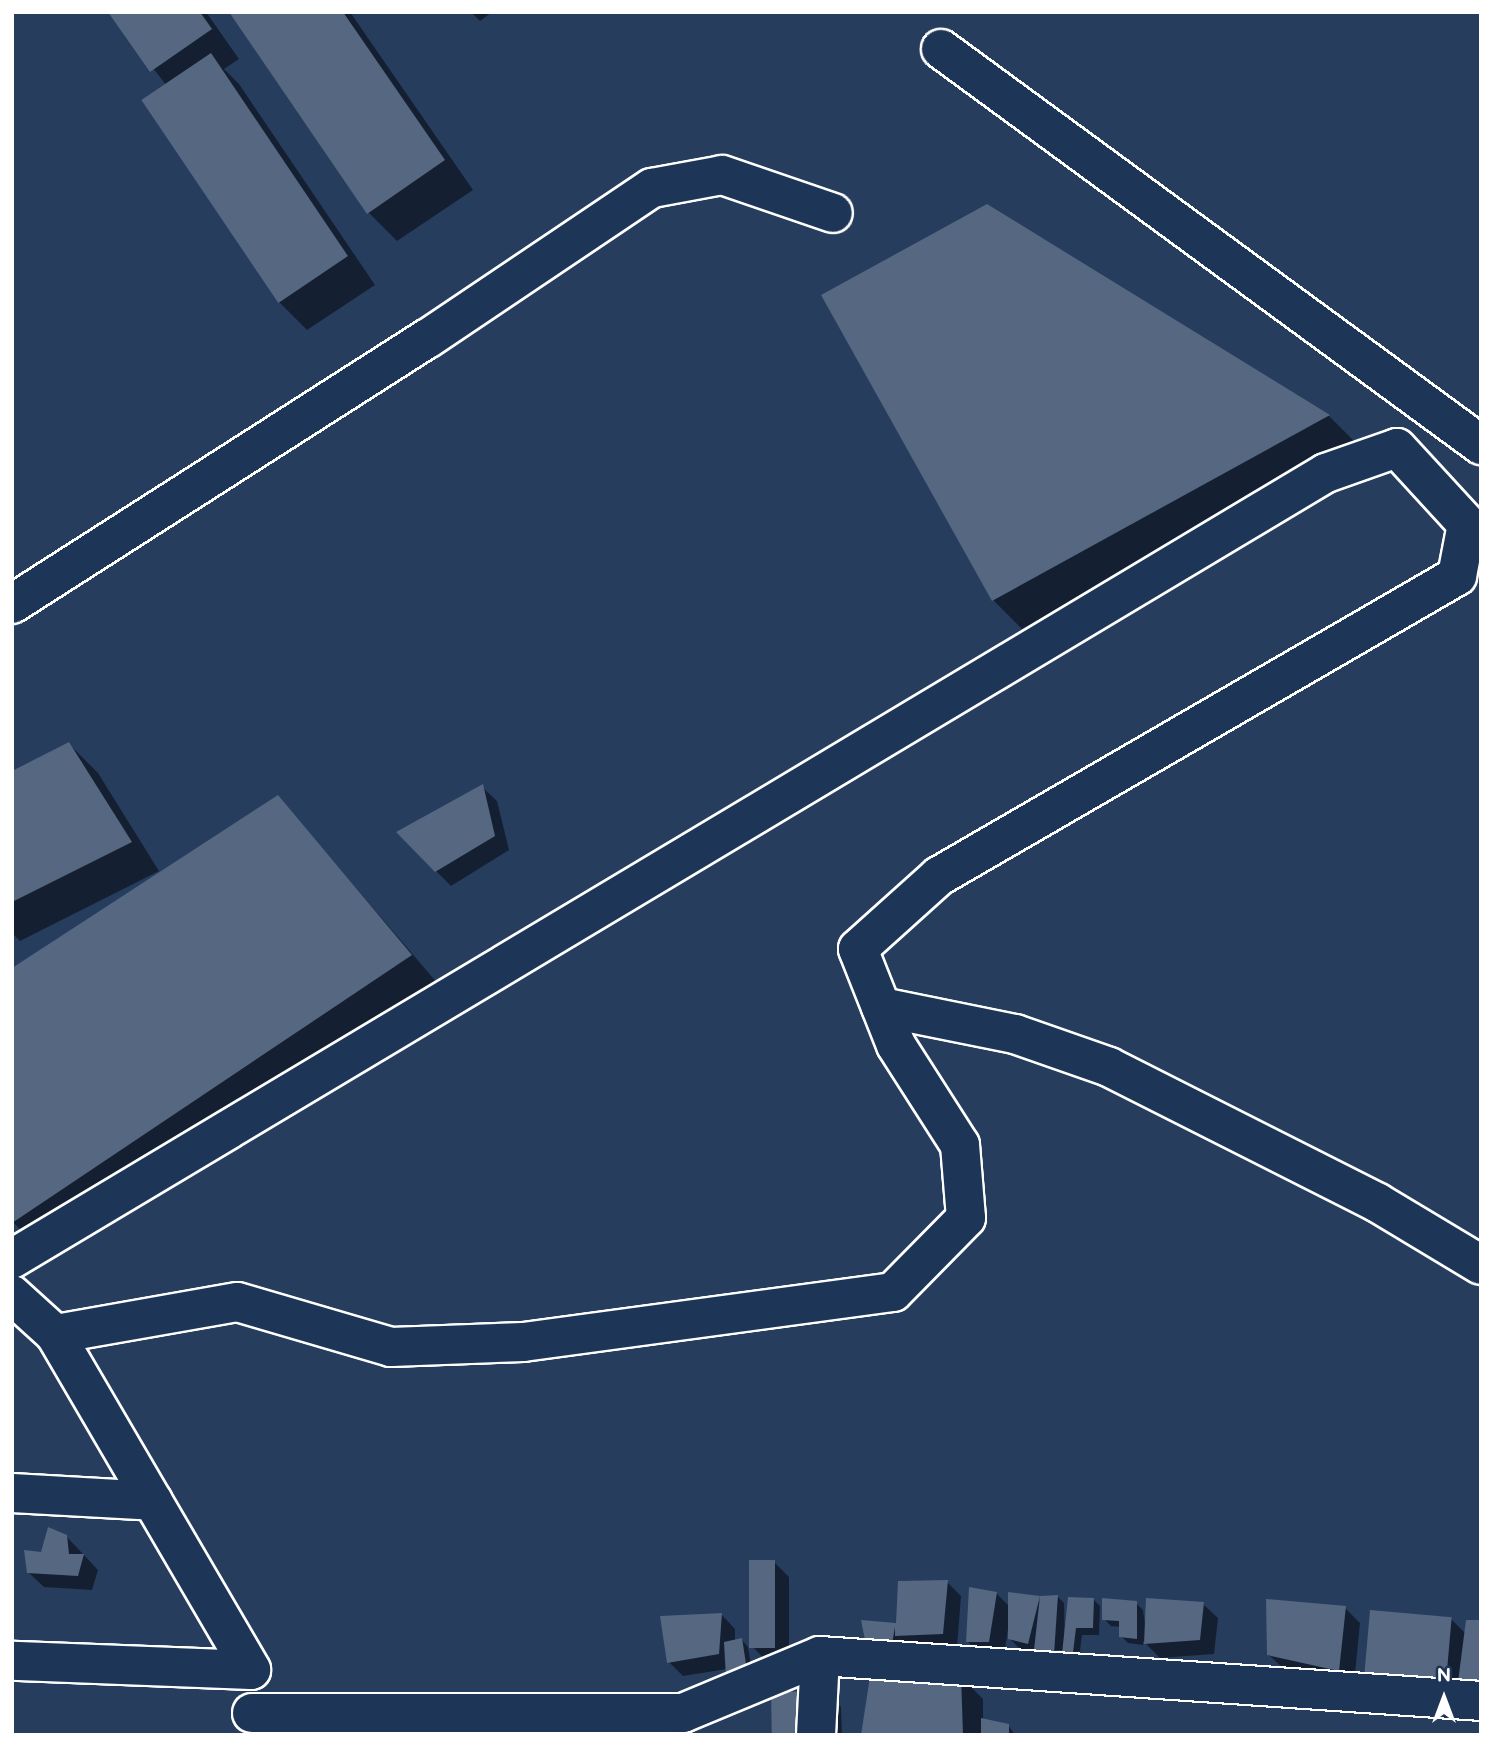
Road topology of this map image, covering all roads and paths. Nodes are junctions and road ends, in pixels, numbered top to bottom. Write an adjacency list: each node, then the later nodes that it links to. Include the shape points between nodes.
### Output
1 (941, 49): 3 (street)
2 (833, 213): 4 (street, via 722,175 652,188 427,339)
3 (1481, 446)
4 (12, 604)
5 (881, 1007): 6 (street, via 858,949 939,876 1457,576 1466,524 1397,448 1326,473); 7 (street, via 1015,1034 1109,1067 1378,1203); 9 (street, via 896,1045 960,1144 966,1218 892,1293 523,1342 391,1347 237,1302)
6 (12, 1259)
7 (1481, 1265)
8 (12, 1295): 9 (street)
9 (55, 1334): 11 (street)
10 (12, 1493): 11 (street)
11 (153, 1502): 14 (street)
12 (820, 1656): 15 (street); 16 (street, via 683,1713); 17 (street)
13 (12, 1661): 14 (street)
14 (251, 1670): 16 (street)
15 (1481, 1701)
16 (253, 1724)
17 (816, 1735)

